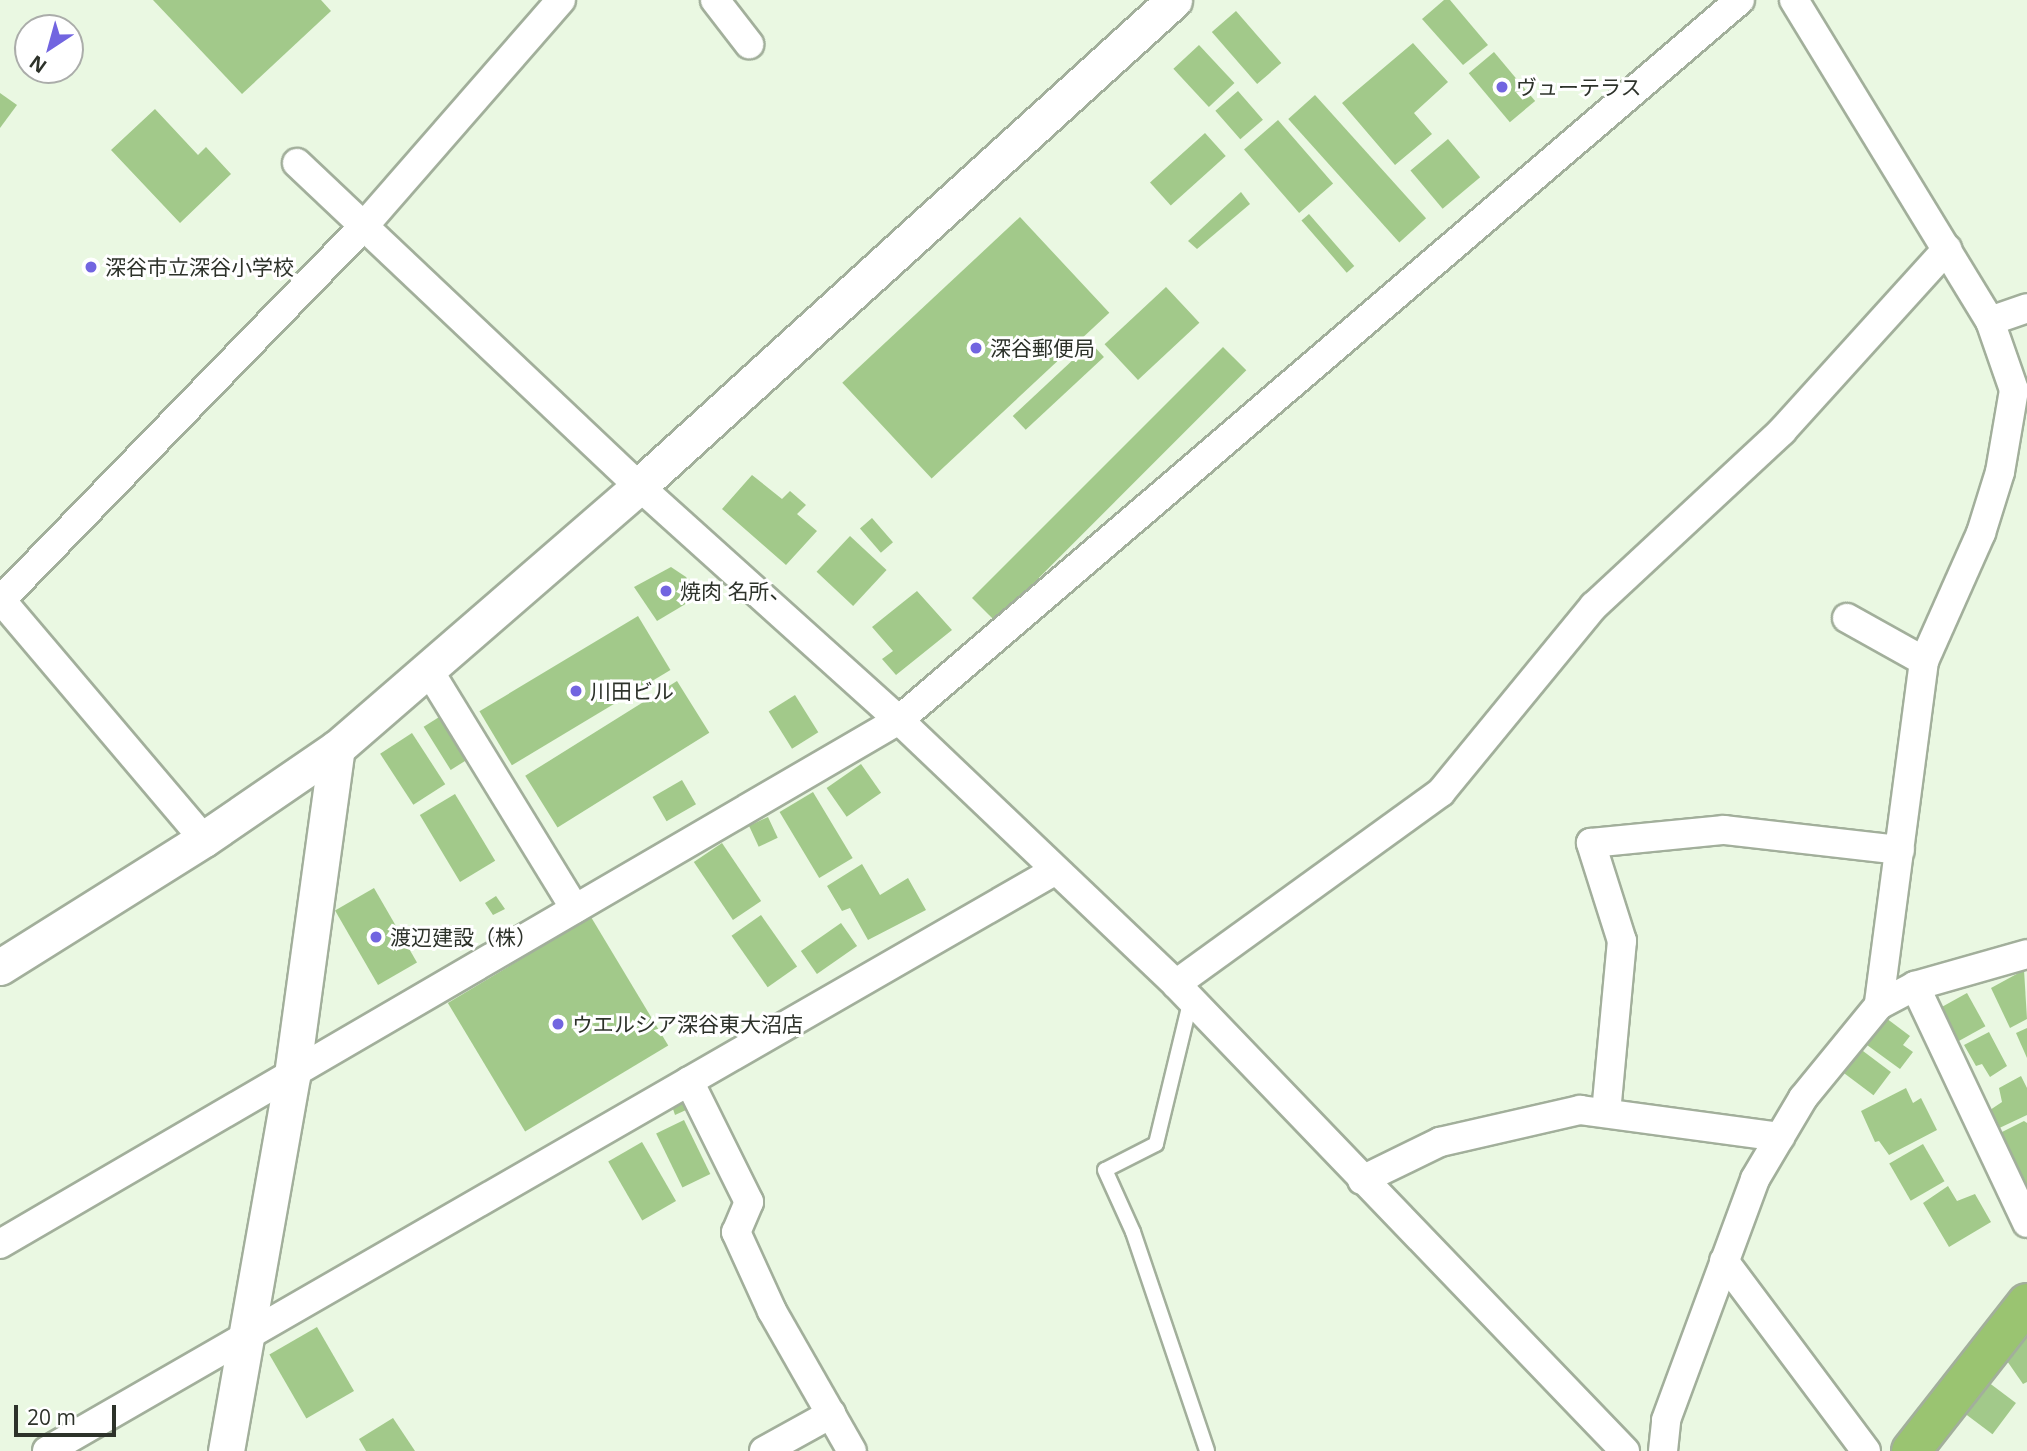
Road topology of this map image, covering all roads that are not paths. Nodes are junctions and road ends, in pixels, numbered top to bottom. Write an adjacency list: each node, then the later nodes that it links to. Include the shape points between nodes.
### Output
1 (561, 0): 8 (street)
2 (715, 0): 6 (street)
3 (1174, 0): 12 (street)
4 (1740, 0): 17 (street)
5 (1794, 0): 9 (street)
6 (749, 44)
7 (297, 163): 8 (street)
8 (363, 227): 12 (street); 13 (street)
9 (1947, 249): 11 (street); 26 (street, via 1782,431 1594,606 1441,792)
10 (2027, 308): 11 (street)
11 (1990, 321): 15 (street, via 2014,390 2000,472 1981,533)
12 (639, 486): 16 (street); 17 (street)
13 (1, 600): 19 (street)
14 (1847, 618): 15 (street)
15 (1924, 661): 20 (street)
16 (428, 669): 18 (street); 22 (street)
17 (898, 720): 21 (street); 22 (street)
18 (337, 748): 19 (street); 28 (street)
19 (204, 839): 24 (street)
20 (1900, 850): 27 (street); 30 (street, via 1724,830 1591,844 1622,941)
21 (1054, 870): 26 (street); 29 (street)
22 (575, 909): 28 (street)
23 (2027, 954): 25 (street)
24 (0, 967)
25 (1915, 986): 27 (street); 33 (street)
26 (1183, 992): 32 (street); 43 (lane, via 1156,1144 1105,1170 1133,1232)
27 (1879, 1005): 31 (street, via 1803,1098)
28 (292, 1075): 34 (street); 37 (street)
29 (689, 1081): 37 (street); 38 (street, via 749,1202 736,1232 772,1311)
30 (1606, 1113): 31 (street); 32 (street, via 1580,1110 1440,1142)
31 (1780, 1138): 35 (street, via 1755,1179)
32 (1363, 1180): 44 (street)
33 (2027, 1223)
34 (0, 1244)
35 (1724, 1261): 45 (street, via 1666,1420); 46 (street)
36 (2027, 1303): 47 (main road)
37 (245, 1334): 39 (street); 40 (street)
38 (831, 1415): 41 (street); 42 (street)
39 (47, 1451)
40 (226, 1451)
41 (764, 1451)
42 (852, 1451)
43 (1207, 1451)
44 (1625, 1451)
45 (1663, 1451)
46 (1866, 1451)
47 (1911, 1451)

